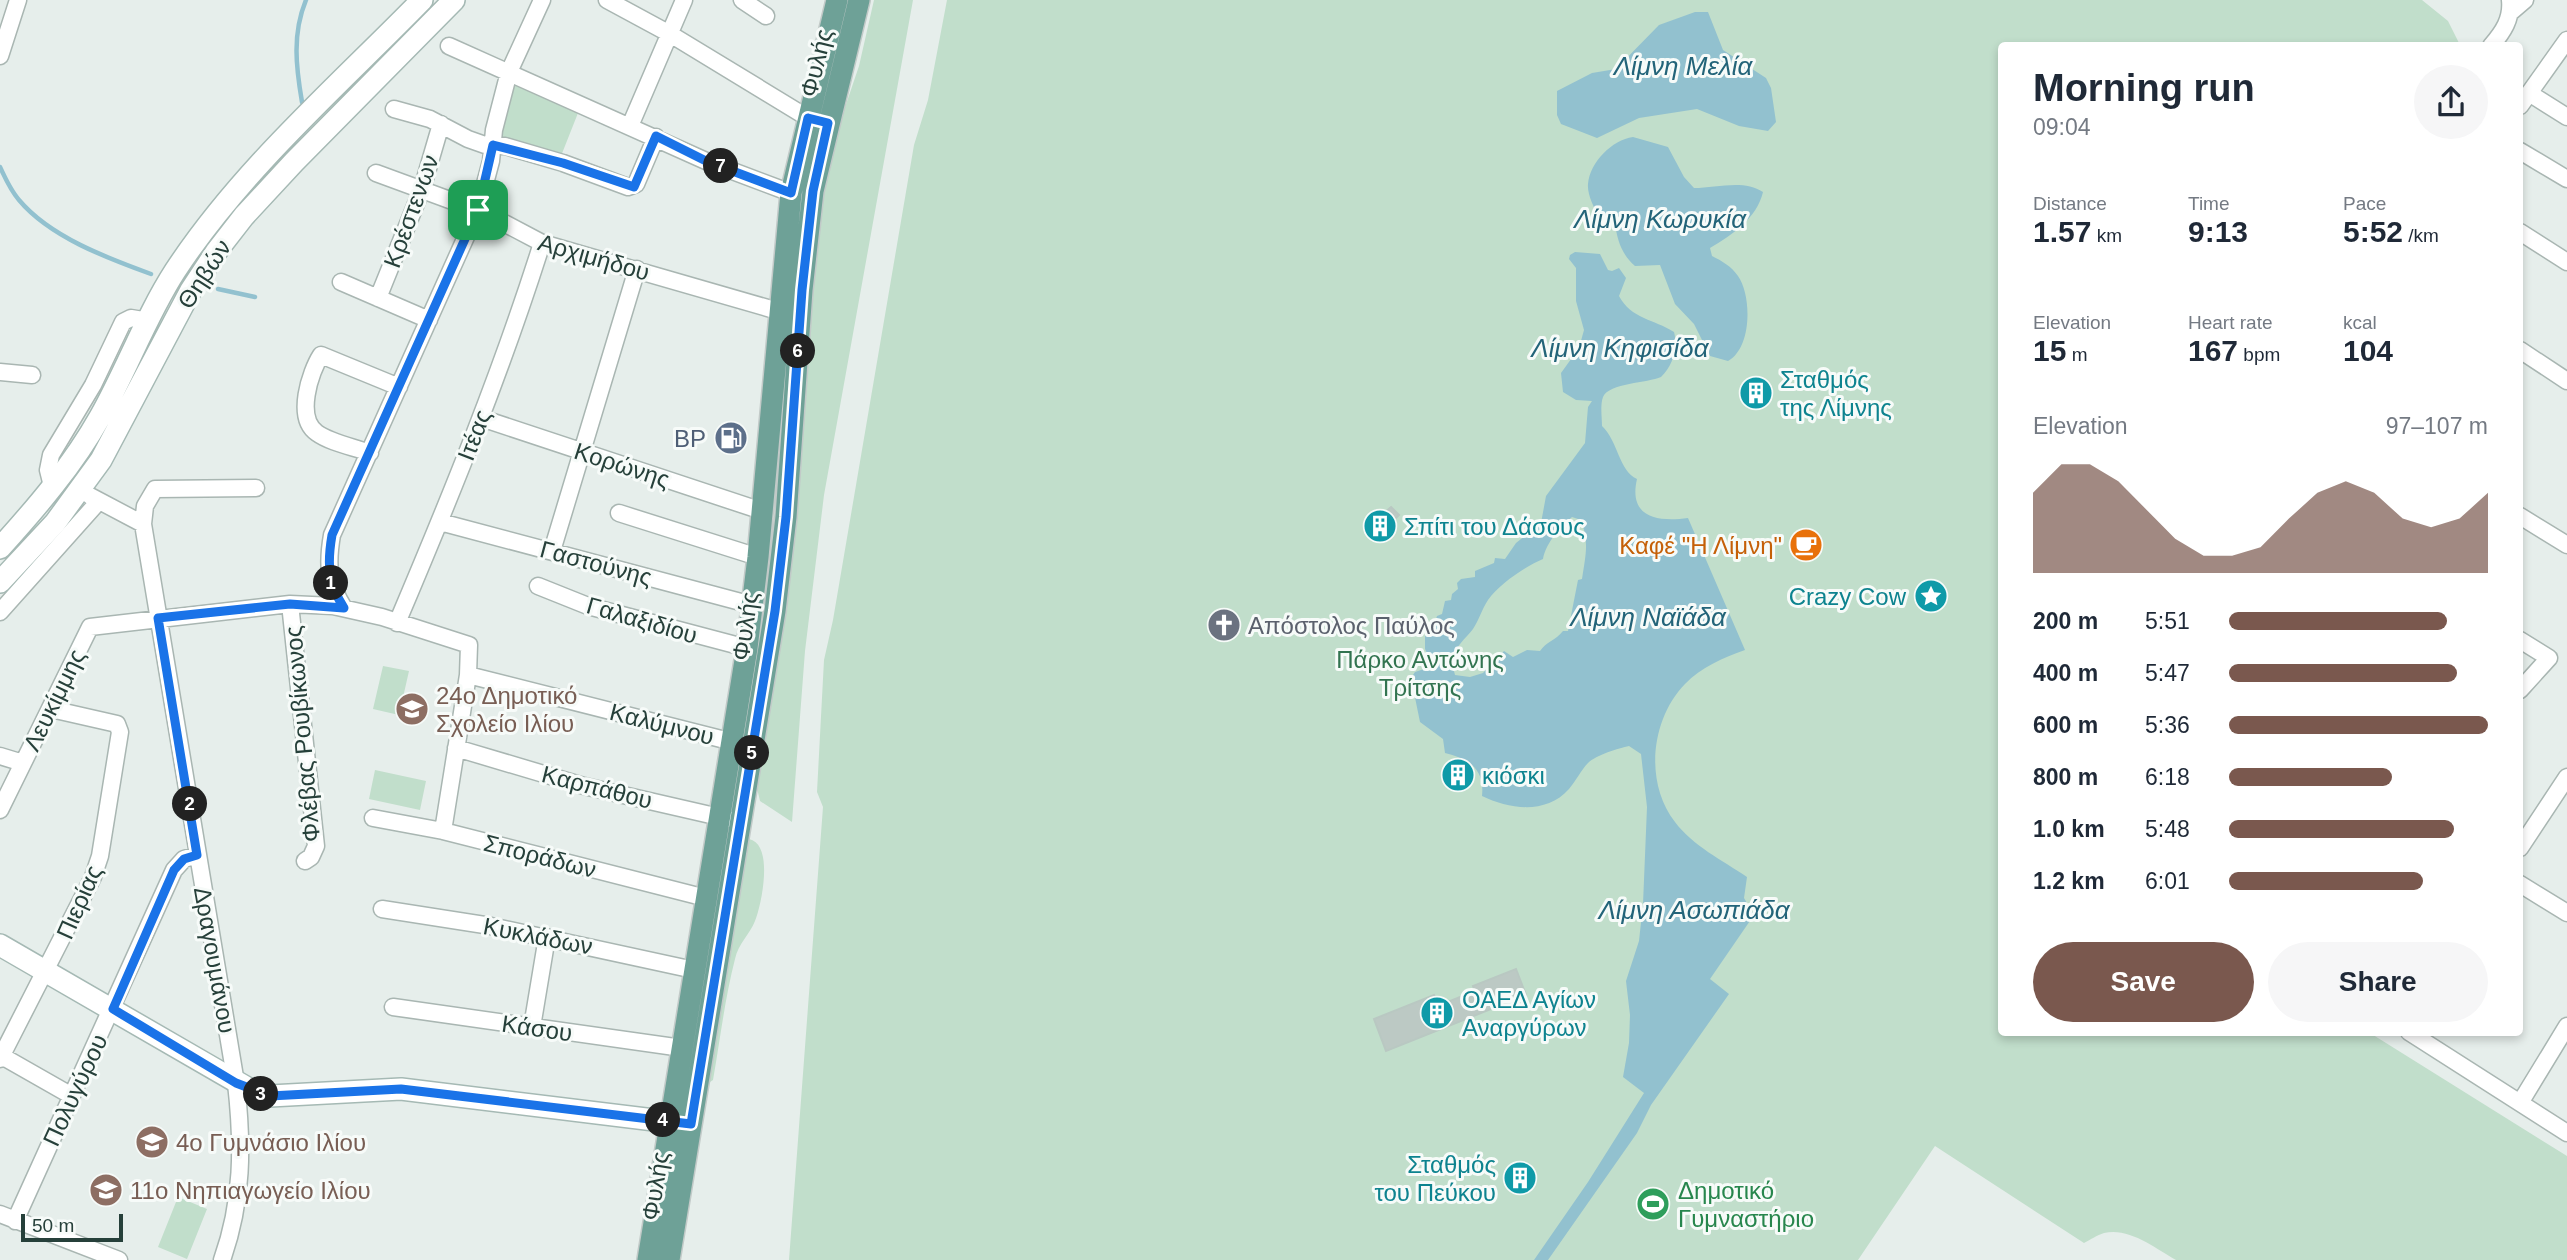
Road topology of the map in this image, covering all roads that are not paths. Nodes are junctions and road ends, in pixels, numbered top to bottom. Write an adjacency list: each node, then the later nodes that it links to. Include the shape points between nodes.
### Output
1 (18, 0): 17 (street)
2 (422, 0): 57 (main road, Θηβών, via 228,201 174,273 90,434)
3 (454, 0): 50 (main road, Θηβών, via 294,162 216,252 101,460)
4 (542, 0): 18 (street)
5 (607, 0): 13 (street)
6 (684, 0): 13 (street)
7 (742, 0): 12 (street)
8 (837, 0): 22 (main road, Φυλής)
9 (859, 0): 22 (main road, Φυλής)
10 (2525, 0): 11 (street)
11 (2510, 6): 15 (street)
12 (766, 16)
13 (670, 34): 22 (street); 24 (street)
14 (2567, 40): 19 (street)
15 (2494, 42)
16 (449, 46): 18 (street)
17 (0, 56)
18 (509, 72): 24 (street); 26 (street)
19 (2524, 99): 21 (street)
20 (394, 109): 23 (street)
21 (2567, 117)
22 (818, 120): 31 (main road, Φυλής); 81 (main road, Φυλής, via 775,611)
23 (441, 124): 26 (street, via 468,139); 30 (street, Κρέστενων)
24 (631, 126): 25 (street)
25 (656, 136): 26 (street, via 634,187); 31 (street, via 706,161)
26 (493, 145): 32 (street)
27 (2523, 154): 29 (street)
28 (376, 173): 30 (street, Αρχιμήδου)
29 (2567, 179)
30 (422, 189): 32 (street, Αρχιμήδου); 38 (street, Κρέστενων)
31 (791, 193): 39 (main road, Φυλής)
32 (478, 210): 34 (street, Αρχιμήδου); 40 (street)
33 (2523, 234): 35 (street)
34 (542, 243): 36 (street, Αρχιμήδου); 46 (street, Ιτέας)
35 (2567, 262)
36 (637, 269): 39 (street, Αρχιμήδου); 47 (street)
37 (341, 282): 38 (street)
38 (378, 298): 40 (street)
39 (778, 311): 52 (main road, Φυλής)
40 (429, 320): 45 (street)
41 (2523, 353): 44 (street)
42 (0, 372): 43 (street)
43 (32, 375)
44 (2567, 381)
45 (399, 387): 48 (street); 48 (street, via 321,355 309,384 306,411 310,424 316,432)
46 (481, 418): 47 (street, Κορώνης); 55 (street, Ιτέας)
47 (582, 451): 52 (street, Κορώνης); 59 (street)
48 (370, 453): 65 (street, via 331,543 332,590)
49 (256, 488): 56 (street, via 155,489 145,506)
50 (80, 489): 51 (street); 61 (main road, Θηβών)
51 (99, 501): 56 (street); 66 (street)
52 (762, 512): 60 (main road, Φυλής)
53 (619, 513): 60 (street)
54 (2523, 518): 58 (street)
55 (440, 522): 59 (street, Γαστούνης); 68 (street, Ιτέας)
56 (143, 524): 67 (street, Δραγουμάνου)
57 (1, 544)
58 (2567, 545)
59 (552, 551): 64 (street, Γαστούνης)
60 (758, 557): 64 (main road, Φυλής)
61 (0, 582)
62 (538, 586): 70 (street, Γαλαξιδίου, via 588,606)
63 (298, 604): 65 (street); 67 (street); 85 (street, Φλέβας Ρουβίκωνος, via 316,846)
64 (752, 605): 70 (main road, Φυλής)
65 (338, 607): 68 (street)
66 (0, 612)
67 (158, 618): 73 (street, Λευκίμμης, via 90,627); 84 (street, Δραγουμάνου)
68 (397, 622): 71 (street, via 469,645)
69 (2523, 642): 72 (street, via 2549,658)
70 (747, 648): 74 (main road, Φυλής)
71 (468, 676): 74 (street, Καλύμνου); 75 (street)
72 (2523, 687)
73 (51, 709): 77 (street, Λευκίμμης); 93 (street, Πιερίας, via 117,724 120,732 100,856)
74 (733, 742): 81 (main road, Φυλής)
75 (456, 748): 81 (street, Καρπάθου, via 584,786); 82 (street)
76 (0, 756): 77 (street)
77 (23, 763): 79 (street, Λευκίμμης)
78 (2567, 777): 83 (street)
79 (0, 810)
80 (373, 818): 82 (street, Σποράδων)
81 (730, 820): 87 (main road, Φυλής); 104 (main road, Φυλής)
82 (443, 831): 87 (street, Σποράδων)
83 (2523, 843)
84 (197, 855): 95 (street, Πολυγύρου, via 184,859 174,870); 101 (street, Δραγουμάνου)
85 (304, 861)
86 (2523, 886): 89 (street)
87 (706, 898): 92 (main road, Φυλής)
88 (382, 909): 90 (street, Κυκλάδων)
89 (2567, 913)
90 (547, 937): 92 (street, Κυκλάδων); 97 (street)
91 (0, 945): 93 (main road)
92 (694, 970): 99 (main road, Φυλής)
93 (47, 971): 95 (main road); 100 (street, Πιερίας)
94 (393, 1007): 97 (street, Κάσου)
95 (113, 1009): 101 (main road); 102 (street, Πολυγύρου)
96 (2567, 1026): 103 (street)
97 (532, 1027): 99 (street, Κάσου)
98 (2415, 1036): 103 (street)
99 (682, 1048): 104 (main road, Φυλής)
100 (1, 1057): 102 (street)
101 (236, 1083): 104 (main road, via 270,1096 394,1088 438,1091); 108 (street, Δραγουμάνου, via 241,1171 232,1233)
102 (72, 1096): 106 (street, Πολυγύρου)
103 (2520, 1103): 105 (street)
104 (681, 1123): 109 (main road, Φυλής); 110 (main road, Φυλής)
105 (2567, 1133)
106 (8, 1217): 107 (street)
107 (119, 1260)
108 (222, 1260)
109 (648, 1260)
110 (670, 1260)

